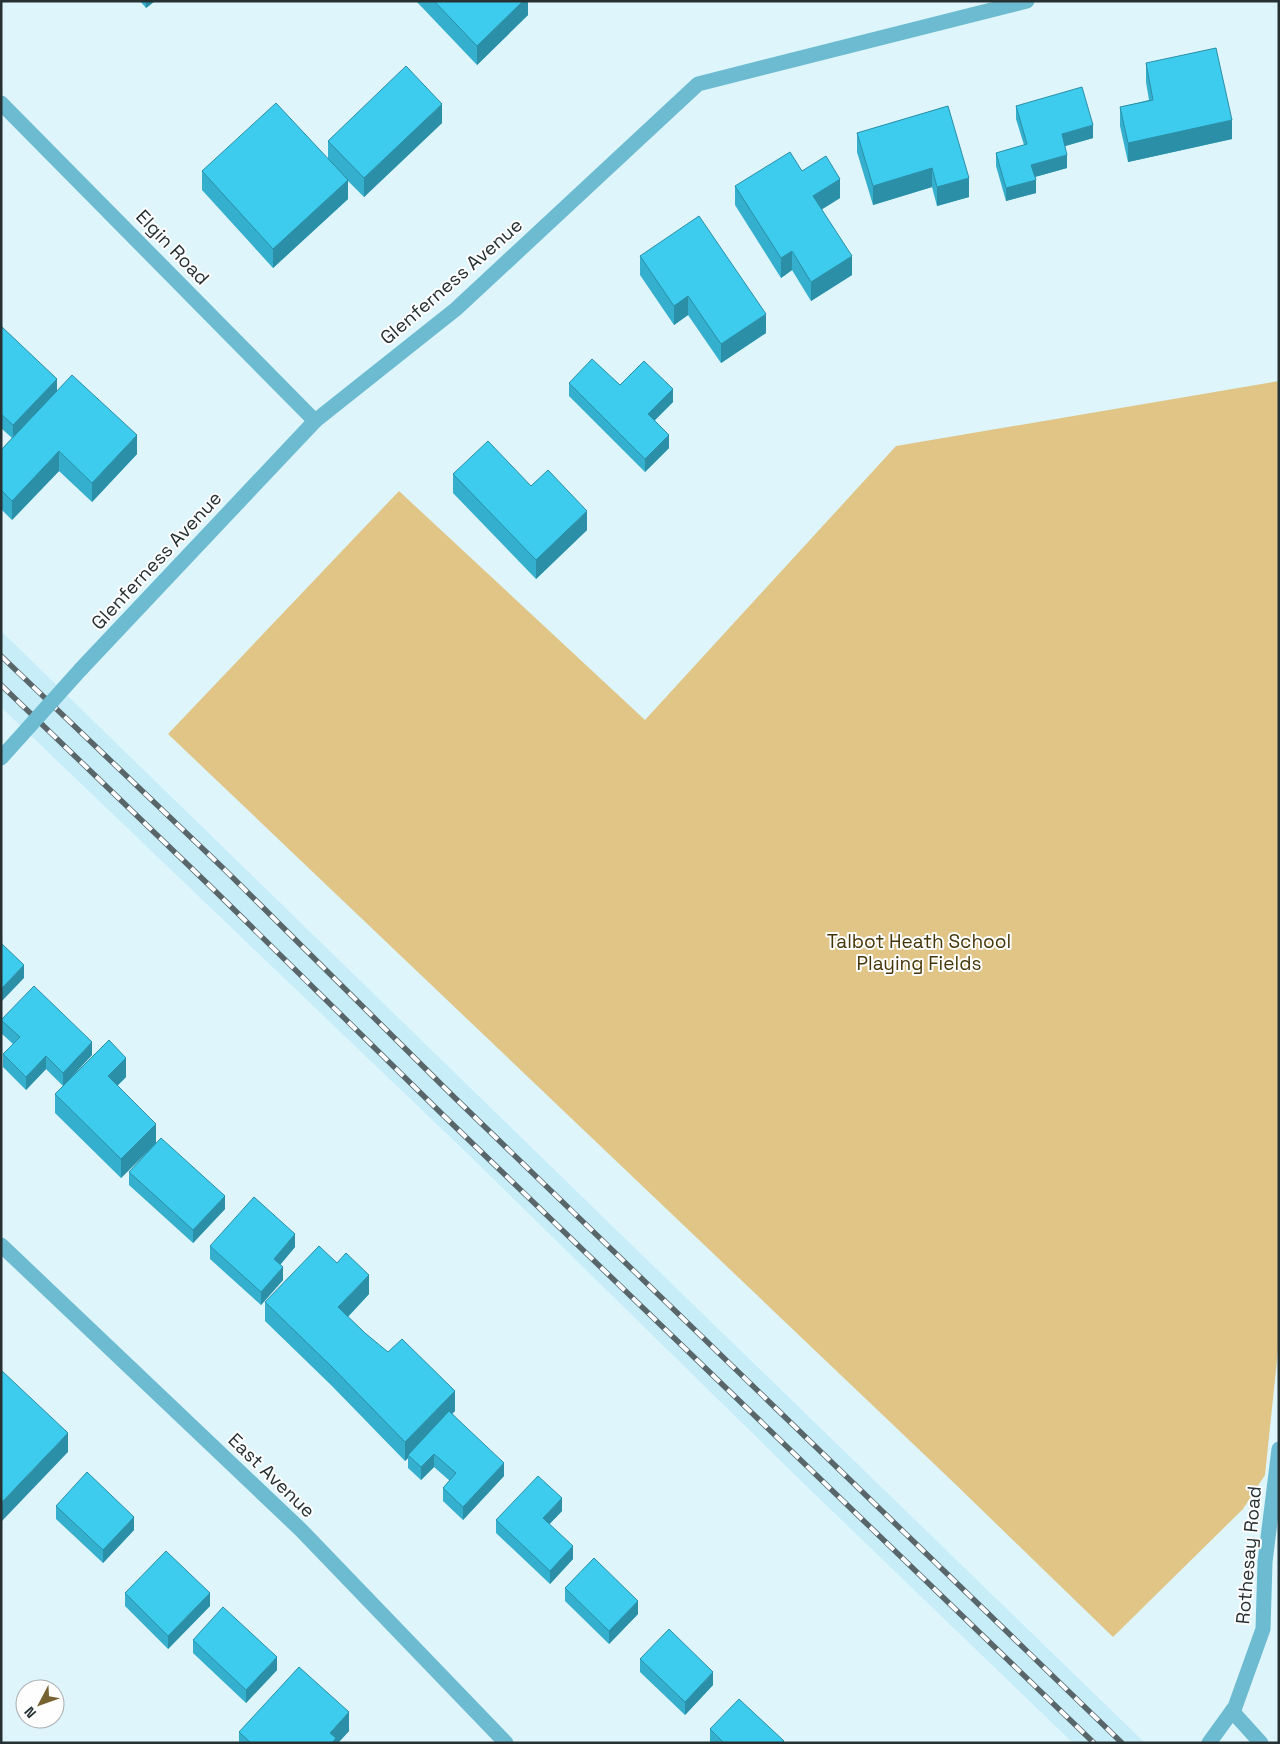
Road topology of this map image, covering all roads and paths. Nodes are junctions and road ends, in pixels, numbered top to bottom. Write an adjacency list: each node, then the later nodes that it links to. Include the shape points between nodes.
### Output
1 (1027, 1): 3 (street, Glenferness Avenue, via 698,84 456,309)
2 (1, 103): 3 (street, Elgin Road)
3 (315, 421): 4 (street, Glenferness Avenue, bridge, via 81,668)
4 (1, 758)
5 (1, 1245): 8 (street, East Avenue, via 301,1530)
6 (1279, 1449): 7 (street, Rothesay Road, via 1266,1562 1263,1629)
7 (1232, 1711): 9 (street, Rothesay Road); 10 (street)
8 (506, 1743)
9 (1209, 1743)
10 (1261, 1743)

